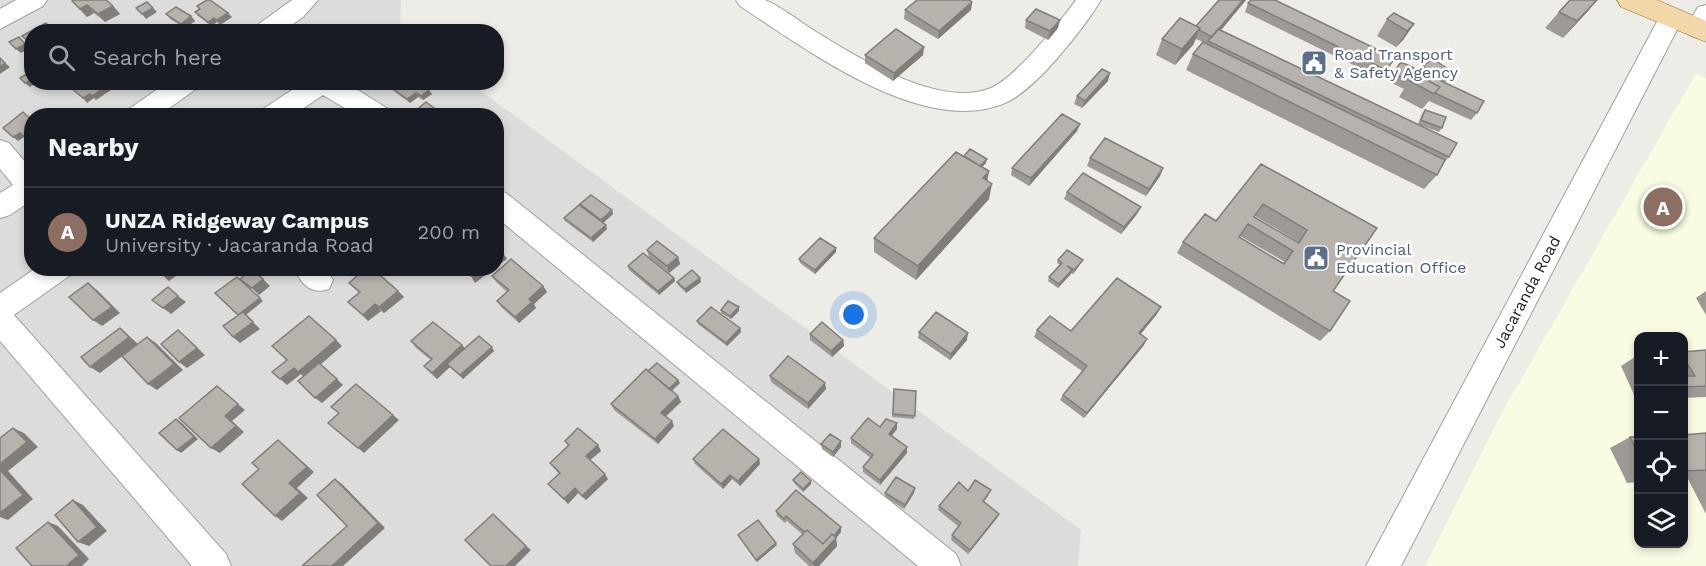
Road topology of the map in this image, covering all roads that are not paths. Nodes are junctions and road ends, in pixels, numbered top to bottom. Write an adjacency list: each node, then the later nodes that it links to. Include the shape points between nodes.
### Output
1 (34, 0): 7 (street)
2 (306, 0): 8 (street)
3 (748, 0): 4 (street, via 885,83 930,98 965,101 988,99 1003,92 1060,40)
4 (1089, 0)
5 (1631, 0): 6 (main road)
6 (1671, 18): 9 (main road); 25 (street, Jacaranda Road)
7 (0, 20)
8 (276, 24)
9 (1703, 24)
10 (175, 90): 13 (street)
11 (311, 90): 14 (street)
12 (338, 90): 15 (street)
13 (150, 108)
14 (284, 108)
15 (366, 108)
16 (0, 150): 17 (street)
17 (24, 178)
18 (24, 191): 19 (street)
19 (0, 207)
20 (504, 208): 24 (street)
21 (51, 276): 22 (street)
22 (2, 324): 23 (street)
23 (214, 566)
24 (944, 566)
25 (1383, 566)

